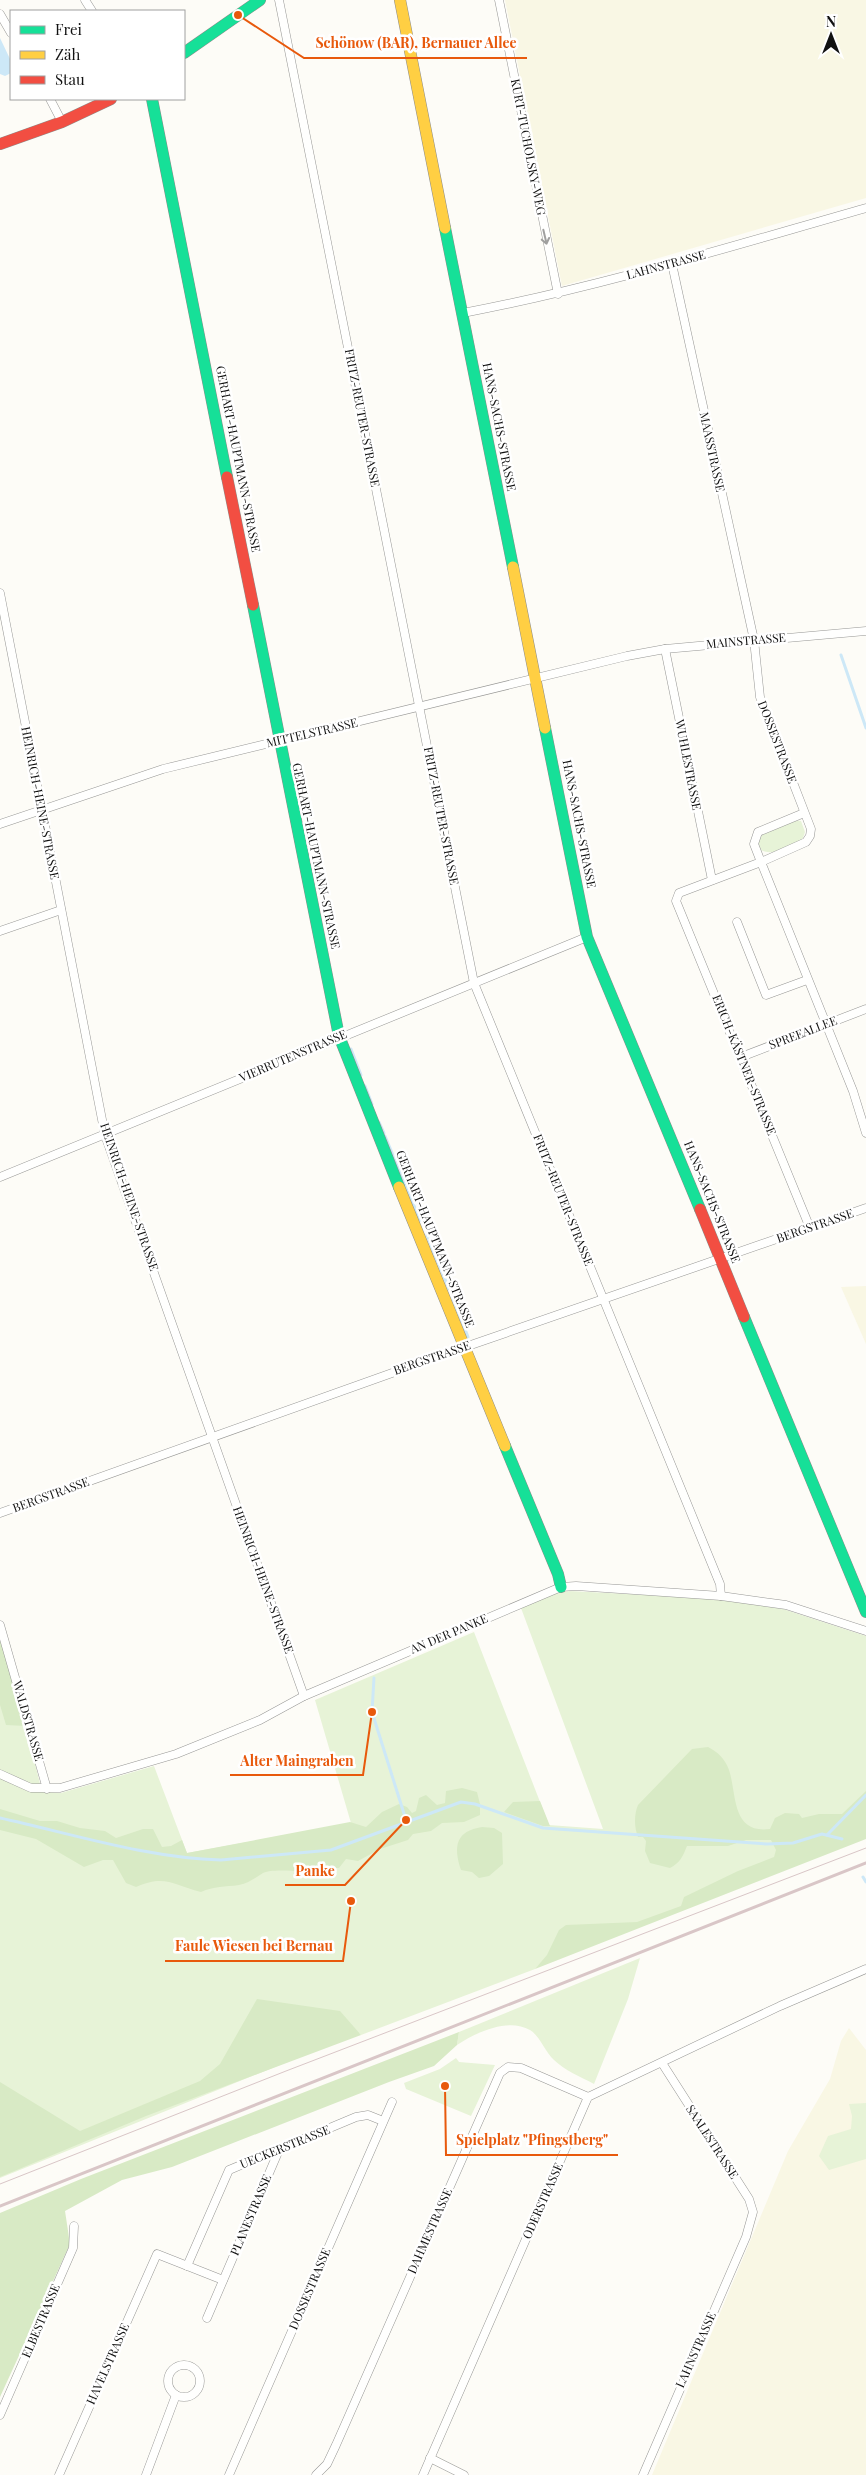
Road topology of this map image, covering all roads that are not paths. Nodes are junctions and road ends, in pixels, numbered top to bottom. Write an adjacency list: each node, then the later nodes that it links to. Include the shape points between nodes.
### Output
1 (260, 0): 7 (street)
2 (278, 0): 23 (street, FRITZ-REUTER-STRASSE)
3 (400, 0): 16 (street, HANS-SACHS-STRASSE)
4 (499, 0): 15 (street, KURT-TUCHOLSKY-WEG, one-way to 15)
5 (0, 14): 6 (street)
6 (10, 31)
7 (185, 52)
8 (51, 100): 11 (street)
9 (109, 100): 11 (street)
10 (152, 100): 24 (street, GERHART-HAUPTMANN-STRASSE)
11 (62, 122): 12 (street)
12 (0, 144)
13 (866, 208): 14 (street, LAHNSTRASSE)
14 (672, 264): 15 (street, LAHNSTRASSE); 19 (street, MAASSTRASSE)
15 (558, 294): 16 (street, LAHNSTRASSE)
16 (463, 312): 22 (street, HANS-SACHS-STRASSE)
17 (0, 593): 25 (street, HEINRICH-HEINE-STRASSE)
18 (866, 631): 19 (street, MAINSTRASSE)
19 (754, 640): 20 (street, MAINSTRASSE); 26 (street, DOSSESTRASSE, via 760,697)
20 (665, 649): 21 (street, MAINSTRASSE); 29 (street, WUHLESTRASSE)
21 (627, 656): 22 (street, MITTELSTRASSE)
22 (536, 679): 23 (street, MITTELSTRASSE); 33 (street, HANS-SACHS-STRASSE)
23 (419, 707): 24 (street, MITTELSTRASSE); 35 (street, FRITZ-REUTER-STRASSE)
24 (279, 740): 25 (street, MITTELSTRASSE, via 162,769); 38 (street, GERHART-HAUPTMANN-STRASSE)
25 (40, 810): 27 (street, MITTELSTRASSE); 30 (street, HEINRICH-HEINE-STRASSE)
26 (804, 813): 28 (street, DOSSESTRASSE, via 811,829 809,839); 28 (street, via 758,832 754,844)
27 (0, 824)
28 (761, 862): 29 (street); 34 (street)
29 (712, 880): 39 (street, ERICH-KÄSTNER-STRASSE, via 679,893 676,901)
30 (61, 910): 32 (street); 41 (street, HEINRICH-HEINE-STRASSE)
31 (737, 922): 34 (street, via 766,995)
32 (0, 931)
33 (587, 937): 35 (street, VIERRUTENSTRASSE); 45 (street, HANS-SACHS-STRASSE)
34 (807, 980): 37 (street)
35 (474, 983): 38 (street, VIERRUTENSTRASSE); 46 (street, FRITZ-REUTER-STRASSE)
36 (866, 1008): 37 (street, SPREEALLEE)
37 (826, 1024): 39 (street, SPREEALLEE); 40 (street)
38 (339, 1036): 41 (street, VIERRUTENSTRASSE); 47 (street, GERHART-HAUPTMANN-STRASSE)
39 (741, 1057): 44 (street, ERICH-KÄSTNER-STRASSE)
40 (866, 1133)
41 (105, 1135): 42 (street, VIERRUTENSTRASSE); 48 (street, HEINRICH-HEINE-STRASSE)
42 (0, 1177)
43 (866, 1208): 44 (street, BERGSTRASSE)
44 (810, 1228): 45 (street, BERGSTRASSE)
45 (720, 1258): 46 (street, BERGSTRASSE); 52 (street, HANS-SACHS-STRASSE)
46 (604, 1299): 47 (street, BERGSTRASSE); 51 (street, FRITZ-REUTER-STRASSE, via 720,1584)
47 (465, 1347): 48 (street, BERGSTRASSE); 50 (street, GERHART-HAUPTMANN-STRASSE)
48 (211, 1437): 49 (street, BERGSTRASSE); 55 (street, HEINRICH-HEINE-STRASSE)
49 (0, 1513)
50 (561, 1587): 51 (street, AN DER PANKE); 55 (street, AN DER PANKE)
51 (721, 1596): 54 (street, AN DER PANKE, via 786,1605)
52 (866, 1612)
53 (0, 1625): 57 (street, WALDSTRASSE)
54 (866, 1631)
55 (304, 1696): 57 (street, AN DER PANKE, via 260,1720 176,1754)
56 (0, 1774): 57 (street, via 31,1788)
57 (47, 1789)
58 (866, 1969): 59 (street)
59 (662, 2062): 60 (street); 64 (street, SAALESTRASSE, via 749,2199 753,2212)
60 (588, 2097): 71 (street, ODERSTRASSE); 75 (street, DAHMESTRASSE, via 521,2068 508,2067 500,2073 336,2446 327,2464)
61 (392, 2102): 62 (street, DOSSESTRASSE)
62 (383, 2121): 63 (street, UECKERSTRASSE, via 368,2115 356,2117); 74 (street, DOSSESTRASSE)
63 (279, 2150): 66 (street, UECKERSTRASSE, via 228,2170); 67 (street, PLANESTRASSE)
64 (751, 2225): 78 (street, LAHNSTRASSE)
65 (74, 2226): 70 (street, ELBESTRASSE, via 73,2248)
66 (187, 2266): 67 (street); 72 (street, HAVELSTRASSE, via 158,2254)
67 (223, 2280): 68 (street, PLANESTRASSE)
68 (207, 2318)
69 (176, 2395): 69 (street, via 186,2397 199,2388 199,2373 192,2366 180,2365 171,2371 167,2381); 73 (street)
70 (0, 2415)
71 (430, 2458): 76 (street, ODERSTRASSE); 77 (street)
72 (59, 2475)
73 (146, 2475)
74 (229, 2475)
75 (316, 2475)
76 (423, 2475)
77 (464, 2475)
78 (643, 2475)

